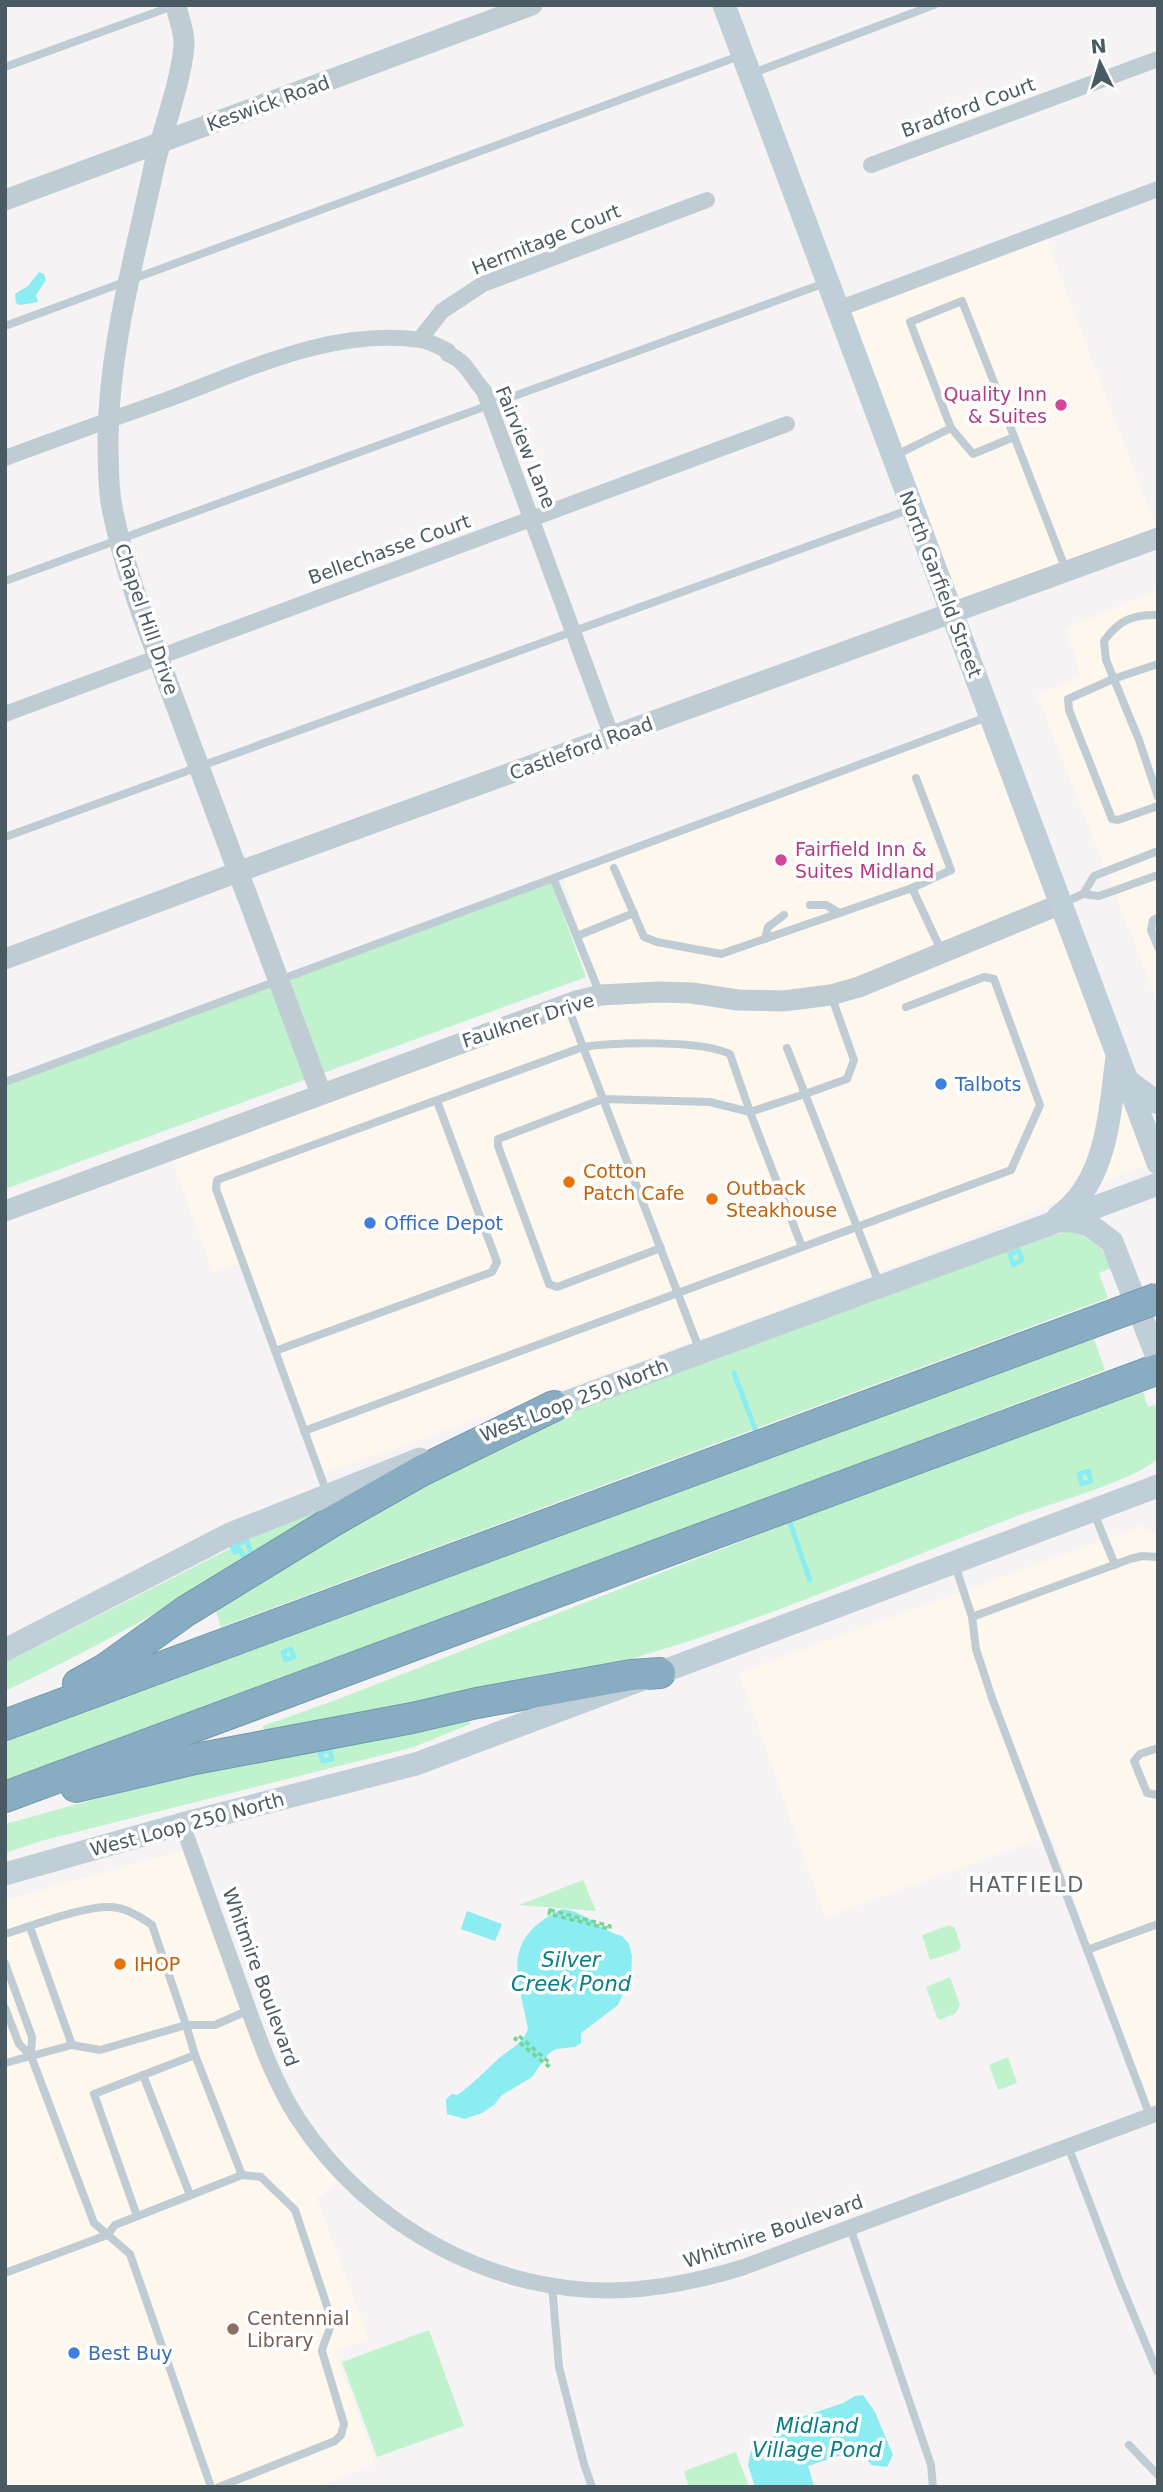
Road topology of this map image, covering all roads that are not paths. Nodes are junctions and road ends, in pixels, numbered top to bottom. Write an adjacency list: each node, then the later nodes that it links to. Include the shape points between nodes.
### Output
1 (175, 5): 7 (lane); 8 (street, Chapel Hill Drive, via 182,23 182,69)
2 (724, 5): 6 (main road, North Garfield Street)
3 (934, 5): 6 (lane)
4 (519, 7): 8 (street, Keswick Road)
5 (1158, 60): 9 (street, Bradford Court)
6 (747, 64): 13 (lane); 14 (main road, North Garfield Street)
7 (5, 68)
8 (160, 143): 11 (street, Keswick Road); 13 (street, Chapel Hill Drive)
9 (871, 165)
10 (1158, 188): 15 (street)
11 (5, 200)
12 (706, 200): 17 (street, Hermitage Court, via 483,284 442,311)
13 (130, 280): 16 (lane); 20 (street, Chapel Hill Drive, via 118,325)
14 (828, 282): 15 (main road, North Garfield Street); 19 (lane)
15 (838, 309): 25 (main road, North Garfield Street)
16 (5, 326)
17 (420, 339): 19 (street, Fairview Lane, via 448,351 468,367); 20 (street, Fairview Lane, via 365,338 295,352)
18 (1000, 400): 23 (lane, via 962,301 910,322)
19 (489, 406): 28 (street, Fairview Lane); 29 (lane)
20 (108, 419): 26 (street, Fairview Lane); 29 (street, Chapel Hill Drive, via 111,503)
21 (788, 424): 28 (street, Bellechasse Court)
22 (1010, 426): 24 (lane)
23 (951, 428): 24 (lane, via 973,454); 25 (lane)
24 (1014, 438): 31 (lane)
25 (893, 457): 27 (main road, North Garfield Street)
26 (5, 458)
27 (912, 508): 33 (main road, North Garfield Street); 35 (lane)
28 (532, 519): 35 (street, Fairview Lane); 36 (street, Bellechasse Court)
29 (119, 538): 32 (lane); 36 (street, Chapel Hill Drive)
30 (1158, 538): 31 (street, Castleford Road)
31 (1066, 572): 33 (street, Castleford Road)
32 (5, 580)
33 (951, 611): 40 (main road, North Garfield Street); 41 (street, Castleford Road)
34 (1158, 615): 38 (lane, via 1125,619 1108,635 1104,641 1106,660)
35 (573, 629): 41 (street, Fairview Lane); 42 (lane)
36 (158, 657): 39 (street, Bellechasse Court); 42 (street, Chapel Hill Drive)
37 (1158, 664): 38 (lane)
38 (1113, 679): 44 (lane); 45 (lane, via 1068,699 1069,710 1112,819)
39 (5, 714)
40 (991, 716): 51 (lane); 54 (main road, North Garfield Street)
41 (612, 737): 49 (street, Castleford Road)
42 (199, 767): 46 (lane); 49 (street, Chapel Hill Drive)
43 (916, 778): 52 (lane, via 951,870)
44 (1158, 797)
45 (1158, 806)
46 (5, 837)
47 (1158, 851): 53 (lane, via 1094,876)
48 (614, 868): 56 (lane)
49 (238, 872): 64 (street, Castleford Road); 65 (street, Chapel Hill Drive)
50 (1158, 875): 53 (lane, via 1099,896)
51 (554, 880): 60 (lane); 65 (lane)
52 (912, 888): 57 (lane); 63 (lane)
53 (1083, 894): 54 (lane)
54 (1061, 904): 63 (street, Faulkner Drive); 72 (main road, North Garfield Street)
55 (810, 905): 57 (lane, via 826,905)
56 (634, 913): 60 (lane); 61 (lane, via 644,937 675,946 721,954)
57 (839, 913): 61 (lane)
58 (783, 915): 61 (lane, via 768,927)
59 (1158, 918): 62 (lane, via 1151,930)
60 (577, 936): 66 (lane)
61 (765, 939)
62 (1158, 947)
63 (943, 953): 67 (street, Faulkner Drive)
64 (5, 959)
65 (279, 980): 74 (lane); 75 (street, Chapel Hill Drive)
66 (601, 995): 67 (street, Faulkner Drive, via 676,992 760,1002); 68 (street, Faulkner Drive)
67 (831, 995): 76 (lane, via 854,1060 847,1079)
68 (567, 1004): 70 (lane); 75 (street, Faulkner Drive)
69 (906, 1007): 85 (lane, via 984,977 994,979 1040,1105 1011,1170)
70 (583, 1047): 77 (lane); 78 (lane); 80 (lane, via 638,1042 723,1051 730,1054)
71 (787, 1048): 76 (lane)
72 (1118, 1055): 73 (main road, North Garfield Street); 84 (main road, via 1105,1142 1090,1182)
73 (1128, 1081): 79 (main road); 81 (main road, North Garfield Street)
74 (5, 1082)
75 (321, 1094): 83 (street, Faulkner Drive)
76 (805, 1094): 80 (lane); 85 (lane)
77 (603, 1099): 80 (lane, via 710,1102); 87 (lane); 87 (lane, via 498,1139 549,1284 557,1287)
78 (437, 1101): 91 (lane, via 497,1262 492,1272); 91 (lane, via 216,1180)
79 (1158, 1103)
80 (750, 1112): 86 (lane)
81 (1158, 1163)
82 (1158, 1184): 84 (main road, West Loop 250 North)
83 (5, 1211)
84 (1052, 1223): 88 (main road, West Loop 250 North); 93 (main road, via 1074,1221 1091,1226 1112,1242)
85 (857, 1227): 86 (lane); 88 (lane)
86 (802, 1247): 89 (lane)
87 (660, 1248): 89 (lane)
88 (881, 1286): 92 (main road, West Loop 250 North)
89 (678, 1294): 92 (lane); 96 (lane)
90 (1158, 1298): 106 (highway, bridge)
91 (275, 1351): 96 (lane)
92 (701, 1352): 95 (main road, West Loop 250 North)
93 (1158, 1359)
94 (1158, 1369): 109 (highway)
95 (554, 1406): 98 (main road, West Loop 250 North); 106 (highway, via 392,1487 186,1611 105,1669)
96 (304, 1431): 98 (lane)
97 (1156, 1487): 99 (main road, West Loop 250 North)
98 (328, 1496): 104 (main road, West Loop 250 North, via 230,1534)
99 (1093, 1510): 101 (main road, West Loop 250 North); 102 (lane)
100 (1158, 1558): 102 (lane, via 1142,1556)
101 (954, 1562): 103 (lane); 105 (main road, West Loop 250 North)
102 (1115, 1565): 103 (lane)
103 (972, 1617): 116 (lane, via 976,1649 992,1698)
104 (5, 1650)
105 (660, 1673): 110 (highway, via 195,1759); 111 (main road, West Loop 250 North, via 416,1764)
106 (5, 1723)
107 (1158, 1748): 108 (lane, via 1134,1761 1147,1793)
108 (1158, 1795)
109 (5, 1797)
110 (5, 1807)
111 (182, 1824): 112 (main road, West Loop 250 North); 119 (street, Whitmire Boulevard)
112 (5, 1874)
113 (1158, 1924): 116 (lane)
114 (30, 1927): 115 (lane); 120 (lane, via 87,1909 115,1907 141,1917 152,1926); 121 (lane)
115 (5, 1934)
116 (1087, 1950): 126 (lane)
117 (5, 1963): 123 (lane, via 32,2037)
118 (5, 2008): 123 (lane, via 19,2044)
119 (249, 2010): 120 (lane, via 215,2025); 134 (street, Whitmire Boulevard, via 278,2084 298,2118 357,2189 414,2233 461,2258)
120 (186, 2025): 121 (lane, via 100,2050); 122 (lane)
121 (72, 2045): 123 (lane)
122 (195, 2055): 125 (lane); 128 (lane)
123 (31, 2056): 124 (lane); 132 (lane, via 94,2223)
124 (5, 2063)
125 (143, 2075): 129 (lane); 130 (lane, via 94,2094)
126 (1154, 2114): 127 (street, Whitmire Boulevard)
127 (1068, 2146): 131 (street, Whitmire Boulevard); 135 (lane)
128 (242, 2175): 129 (lane); 139 (lane, via 261,2177 295,2210 331,2318 322,2351 344,2424 335,2441)
129 (190, 2195): 130 (lane)
130 (136, 2216): 132 (lane, via 115,2225)
131 (850, 2227): 134 (street, Whitmire Boulevard, via 744,2267 682,2284 624,2291); 141 (lane, via 931,2465)
132 (107, 2235): 133 (lane); 138 (lane, via 130,2254)
133 (5, 2273)
134 (552, 2285): 140 (lane, via 559,2367)
135 (1157, 2371)
136 (1129, 2445): 137 (lane)
137 (1158, 2475)
138 (211, 2487)
139 (219, 2487)
140 (592, 2487)
141 (933, 2487)

